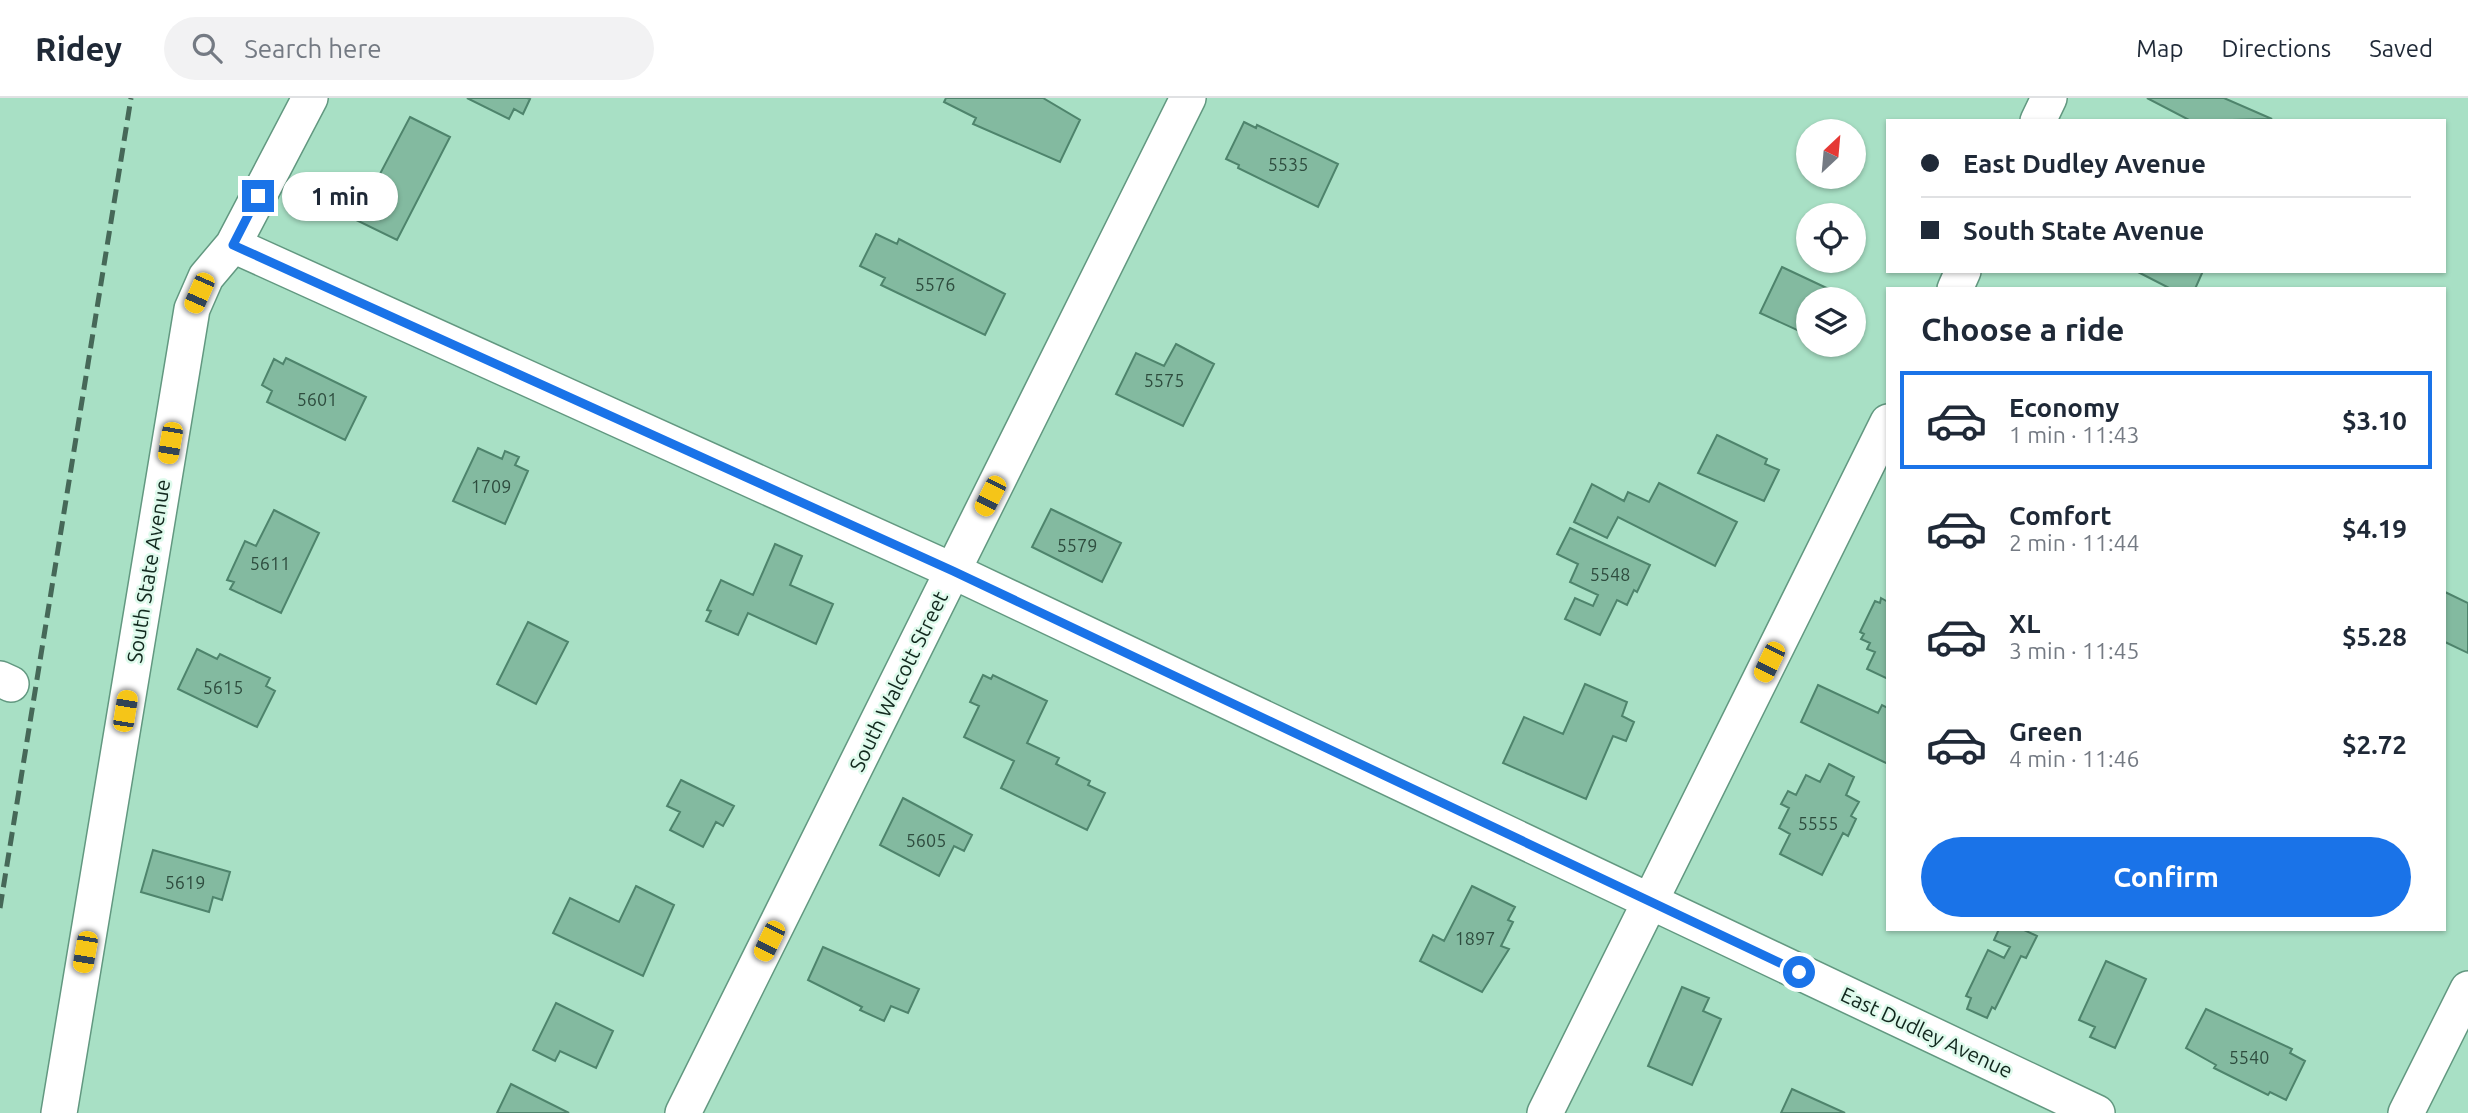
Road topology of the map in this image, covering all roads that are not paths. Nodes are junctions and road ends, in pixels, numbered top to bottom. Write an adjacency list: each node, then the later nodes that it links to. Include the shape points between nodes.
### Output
1 (310, 98): 5 (street, South State Avenue)
2 (1188, 98): 7 (street, South Walcott Street)
3 (2049, 98): 4 (street)
4 (2039, 119)
5 (233, 245): 7 (street, East Dudley Avenue); 10 (street, South State Avenue, via 206,277 192,309)
6 (1886, 426): 8 (street)
7 (953, 571): 8 (street, East Dudley Avenue); 11 (street, South Walcott Street)
8 (1650, 901): 12 (street); 13 (street, East Dudley Avenue)
9 (2468, 989): 14 (street)
10 (59, 1113)
11 (683, 1113)
12 (1545, 1113)
13 (2097, 1113)
14 (2406, 1113)

